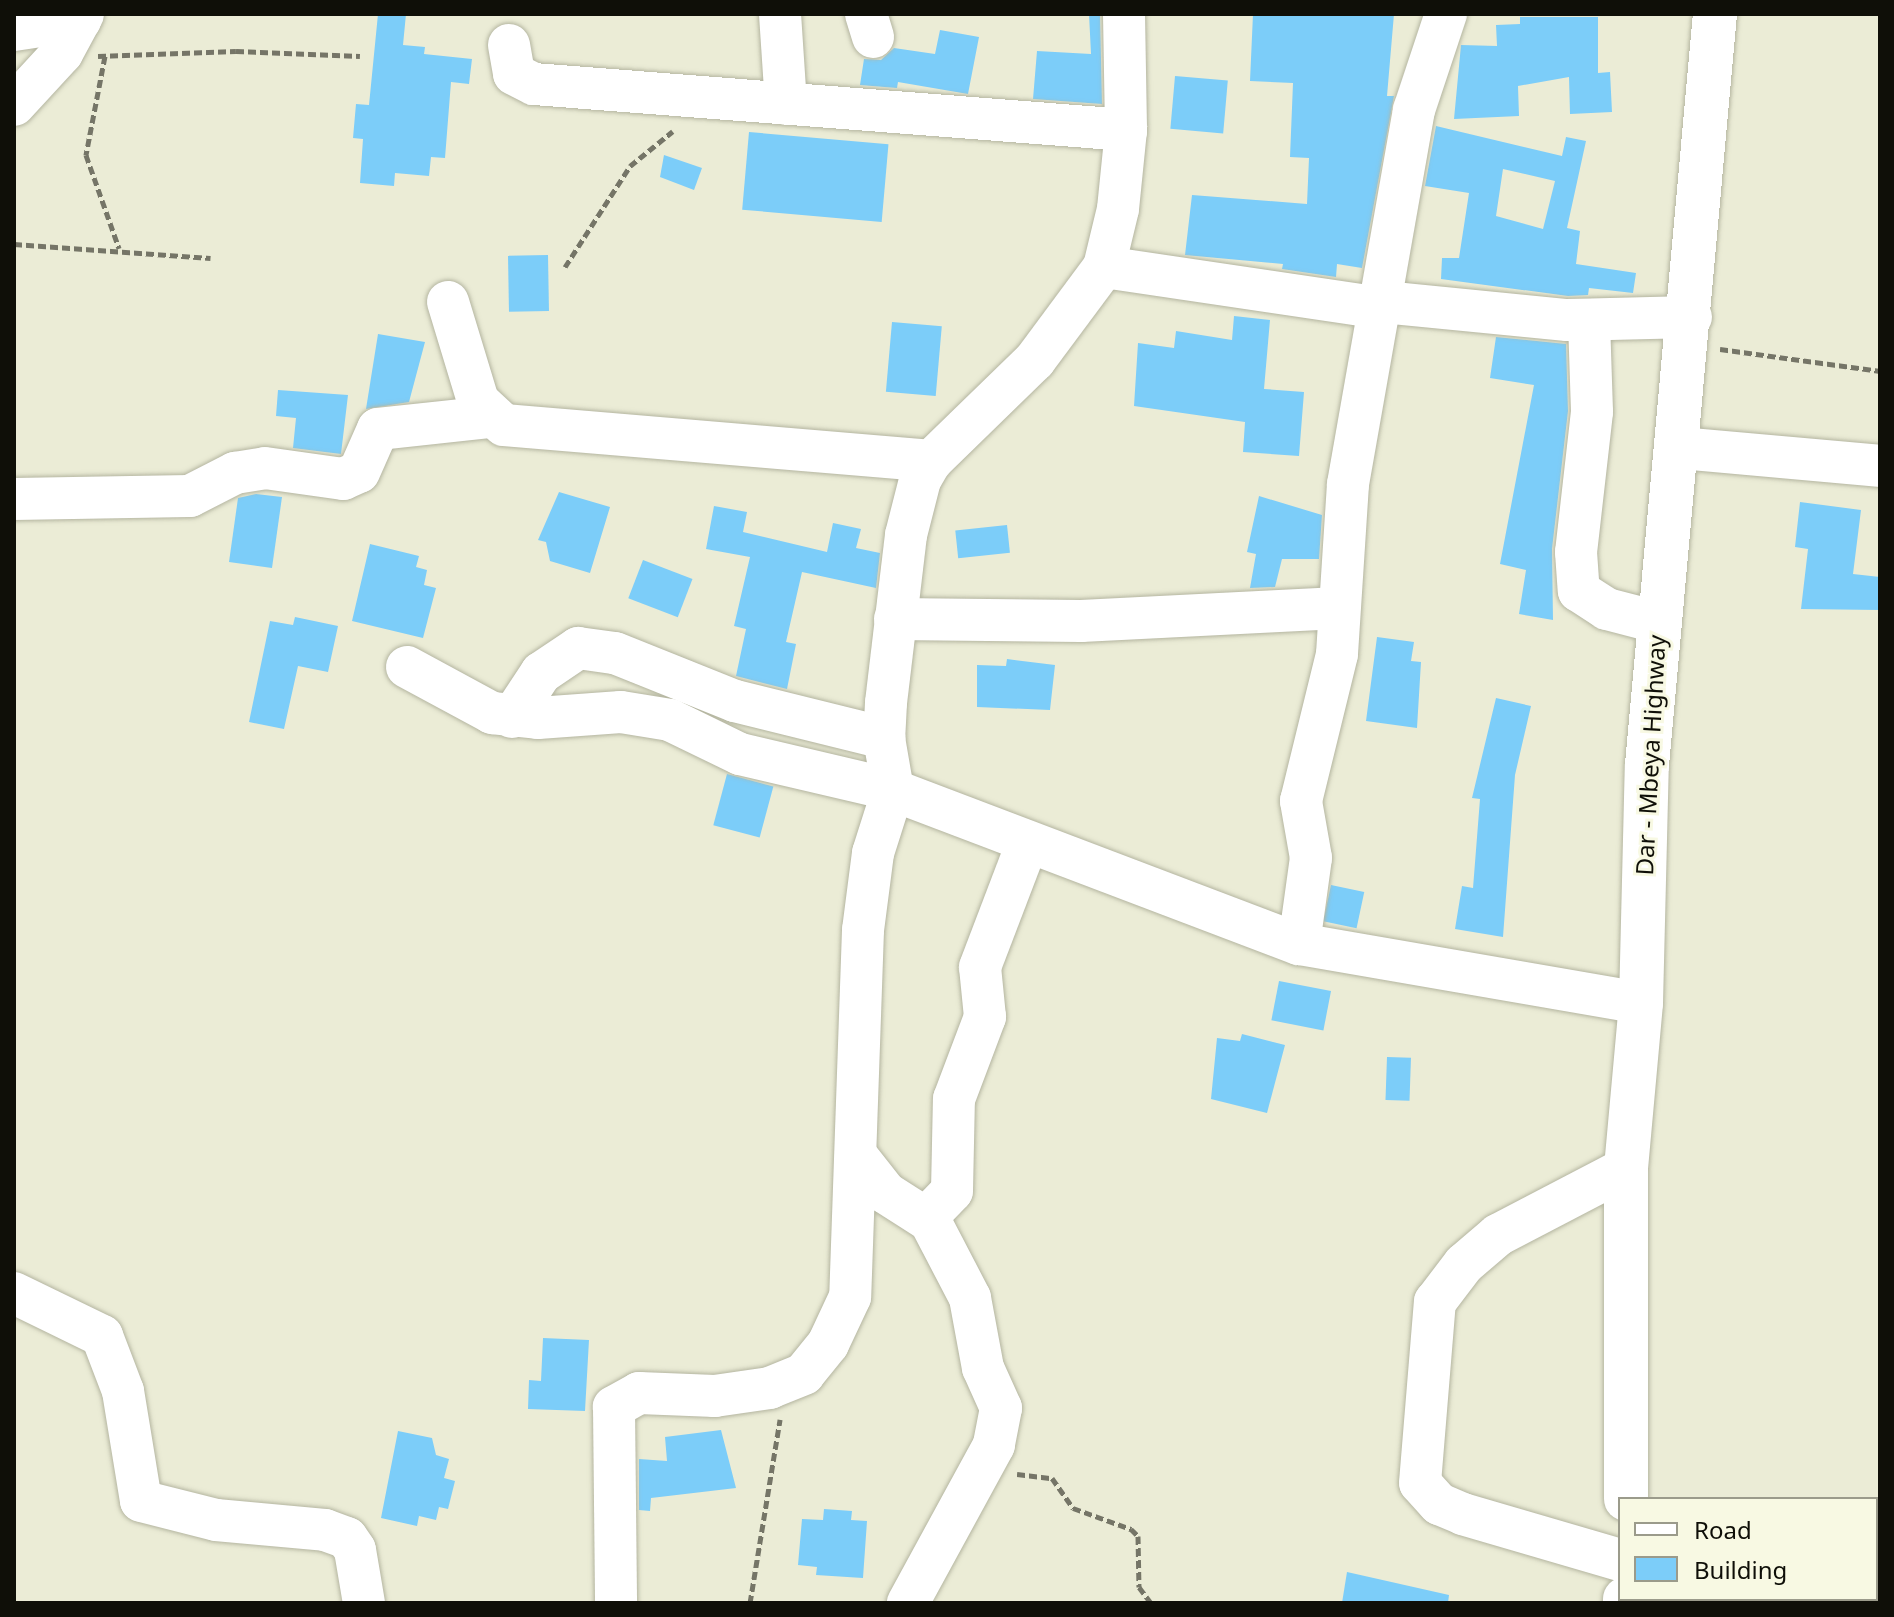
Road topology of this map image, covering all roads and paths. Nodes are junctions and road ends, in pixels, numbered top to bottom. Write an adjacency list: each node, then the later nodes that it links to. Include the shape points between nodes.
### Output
1 (780, 14): 11 (street)
2 (1124, 14): 13 (street)
3 (1446, 14): 20 (street, via 1414,110)
4 (1715, 14): 22 (highway, Dar - Mbeya Highway)
5 (75, 29): 6 (street); 8 (path); 12 (street)
6 (14, 30)
7 (509, 45): 10 (street, via 514,74 527,83)
8 (105, 56): 9 (path, via 236,51); 15 (path, via 86,155)
9 (360, 56)
10 (714, 98): 11 (street); 17 (path, via 636,158)
11 (786, 104): 13 (street)
12 (14, 105)
13 (1126, 130): 18 (street, via 1118,209)
14 (14, 244): 15 (path)
15 (119, 248): 16 (path)
16 (211, 258)
17 (565, 267)
18 (1104, 267): 20 (street); 26 (street, via 1035,360)
19 (448, 302): 24 (street, via 478,401)
20 (1382, 305): 21 (street); 31 (street, via 1348,484)
21 (1589, 321): 22 (street); 33 (street, via 1592,412 1576,552 1579,591 1607,609)
22 (1689, 330): 23 (path); 25 (highway, Dar - Mbeya Highway)
23 (1880, 371)
24 (488, 417): 26 (street, via 523,429); 29 (street, via 378,429 359,472 343,479 265,468 235,473 190,496)
25 (1680, 448): 27 (street); 33 (highway, Dar - Mbeya Highway)
26 (931, 461): 32 (street, via 914,501)
27 (1880, 466)
28 (14, 475): 29 (street)
29 (64, 495): 30 (street)
30 (14, 499)
31 (1339, 608): 32 (street, via 1081,621); 39 (street, via 1331,691 1301,801 1311,858)
32 (895, 619): 36 (street)
33 (1657, 622): 40 (highway, Dar - Mbeya Highway)
34 (407, 667): 35 (street, via 473,707)
35 (512, 717): 36 (street, via 541,673 578,648 615,653 735,701); 37 (street, via 621,712 670,720 740,754)
36 (884, 738): 37 (street)
37 (893, 790): 38 (street); 41 (street, via 873,853 863,930)
38 (1027, 844): 39 (street); 43 (street, via 980,967 985,1017 954,1099 952,1191)
39 (1299, 944): 40 (street)
40 (1641, 1003): 42 (highway, Dar - Mbeya Highway)
41 (856, 1155): 43 (street, via 886,1193); 45 (street, via 850,1297 828,1344 804,1374)
42 (1626, 1168): 47 (highway, Dar - Mbeya Highway); 48 (street, via 1498,1235 1464,1264 1435,1302 1420,1483 1439,1504 1463,1514)
43 (926, 1218): 46 (street, via 970,1298 983,1368 998,1394 1000,1422)
44 (14, 1293): 49 (street, via 102,1336 123,1391 141,1501 216,1520 325,1530 347,1538 358,1561)
45 (786, 1382): 50 (street, via 715,1396 639,1393 614,1407); 51 (path)
46 (986, 1461): 52 (street); 53 (path, via 1001,1473 1047,1475 1073,1508 1131,1529 1138,1536 1139,1587)
47 (1626, 1497)
48 (1618, 1559)
49 (364, 1603)
50 (616, 1603)
51 (750, 1603)
52 (908, 1603)
53 (1151, 1603)

